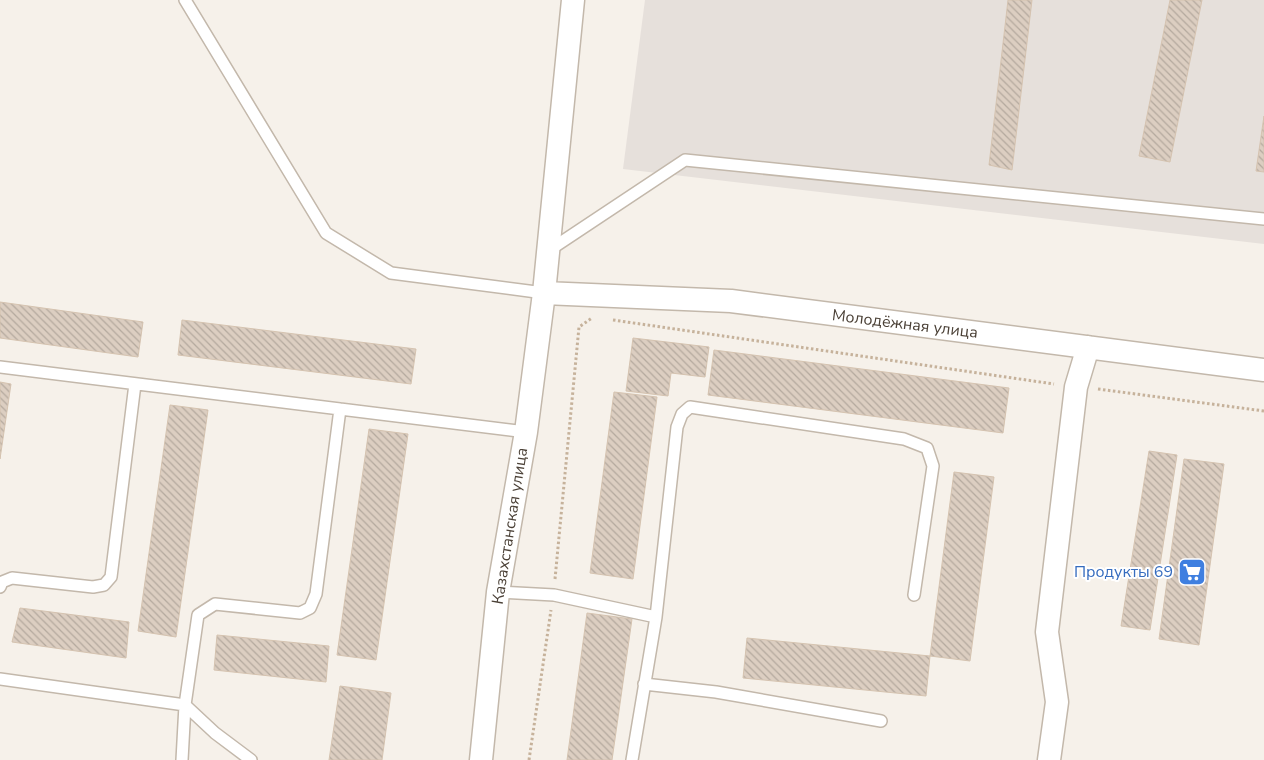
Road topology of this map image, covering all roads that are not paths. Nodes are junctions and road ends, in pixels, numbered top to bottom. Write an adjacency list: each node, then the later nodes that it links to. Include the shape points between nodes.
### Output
1 (185, 0): 5 (lane, via 326,233 391,273)
2 (573, 0): 4 (street, Казахстанская улица)
3 (1264, 219): 4 (lane, via 685,160)
4 (548, 251): 5 (street, Казахстанская улица)
5 (544, 293): 6 (street, Молодёжная улица, via 731,301); 11 (street, Казахстанская улица)
6 (1088, 347): 8 (street, Молодёжная улица); 24 (street, via 1076,387 1047,632 1057,702)
7 (0, 367): 9 (lane)
8 (1264, 370)
9 (135, 384): 10 (lane); 12 (lane, via 111,578 93,587 12,578 2,582)
10 (340, 409): 11 (lane); 18 (lane, via 316,594 310,608 300,613 215,604 207,608 198,616)
11 (526, 432): 13 (street, Казахстанская улица)
12 (0, 587)
13 (498, 592): 15 (lane, via 554,595); 22 (street, Казахстанская улица)
14 (914, 595): 15 (lane, via 932,466 927,448 904,439 690,407 682,414 677,427)
15 (656, 617): 17 (lane)
16 (0, 679): 18 (lane)
17 (644, 684): 19 (lane, via 716,692); 23 (lane)
18 (185, 705): 20 (lane); 21 (lane)
19 (881, 721)
20 (182, 760)
21 (251, 760)
22 (480, 760)
23 (632, 760)
24 (1049, 760)

